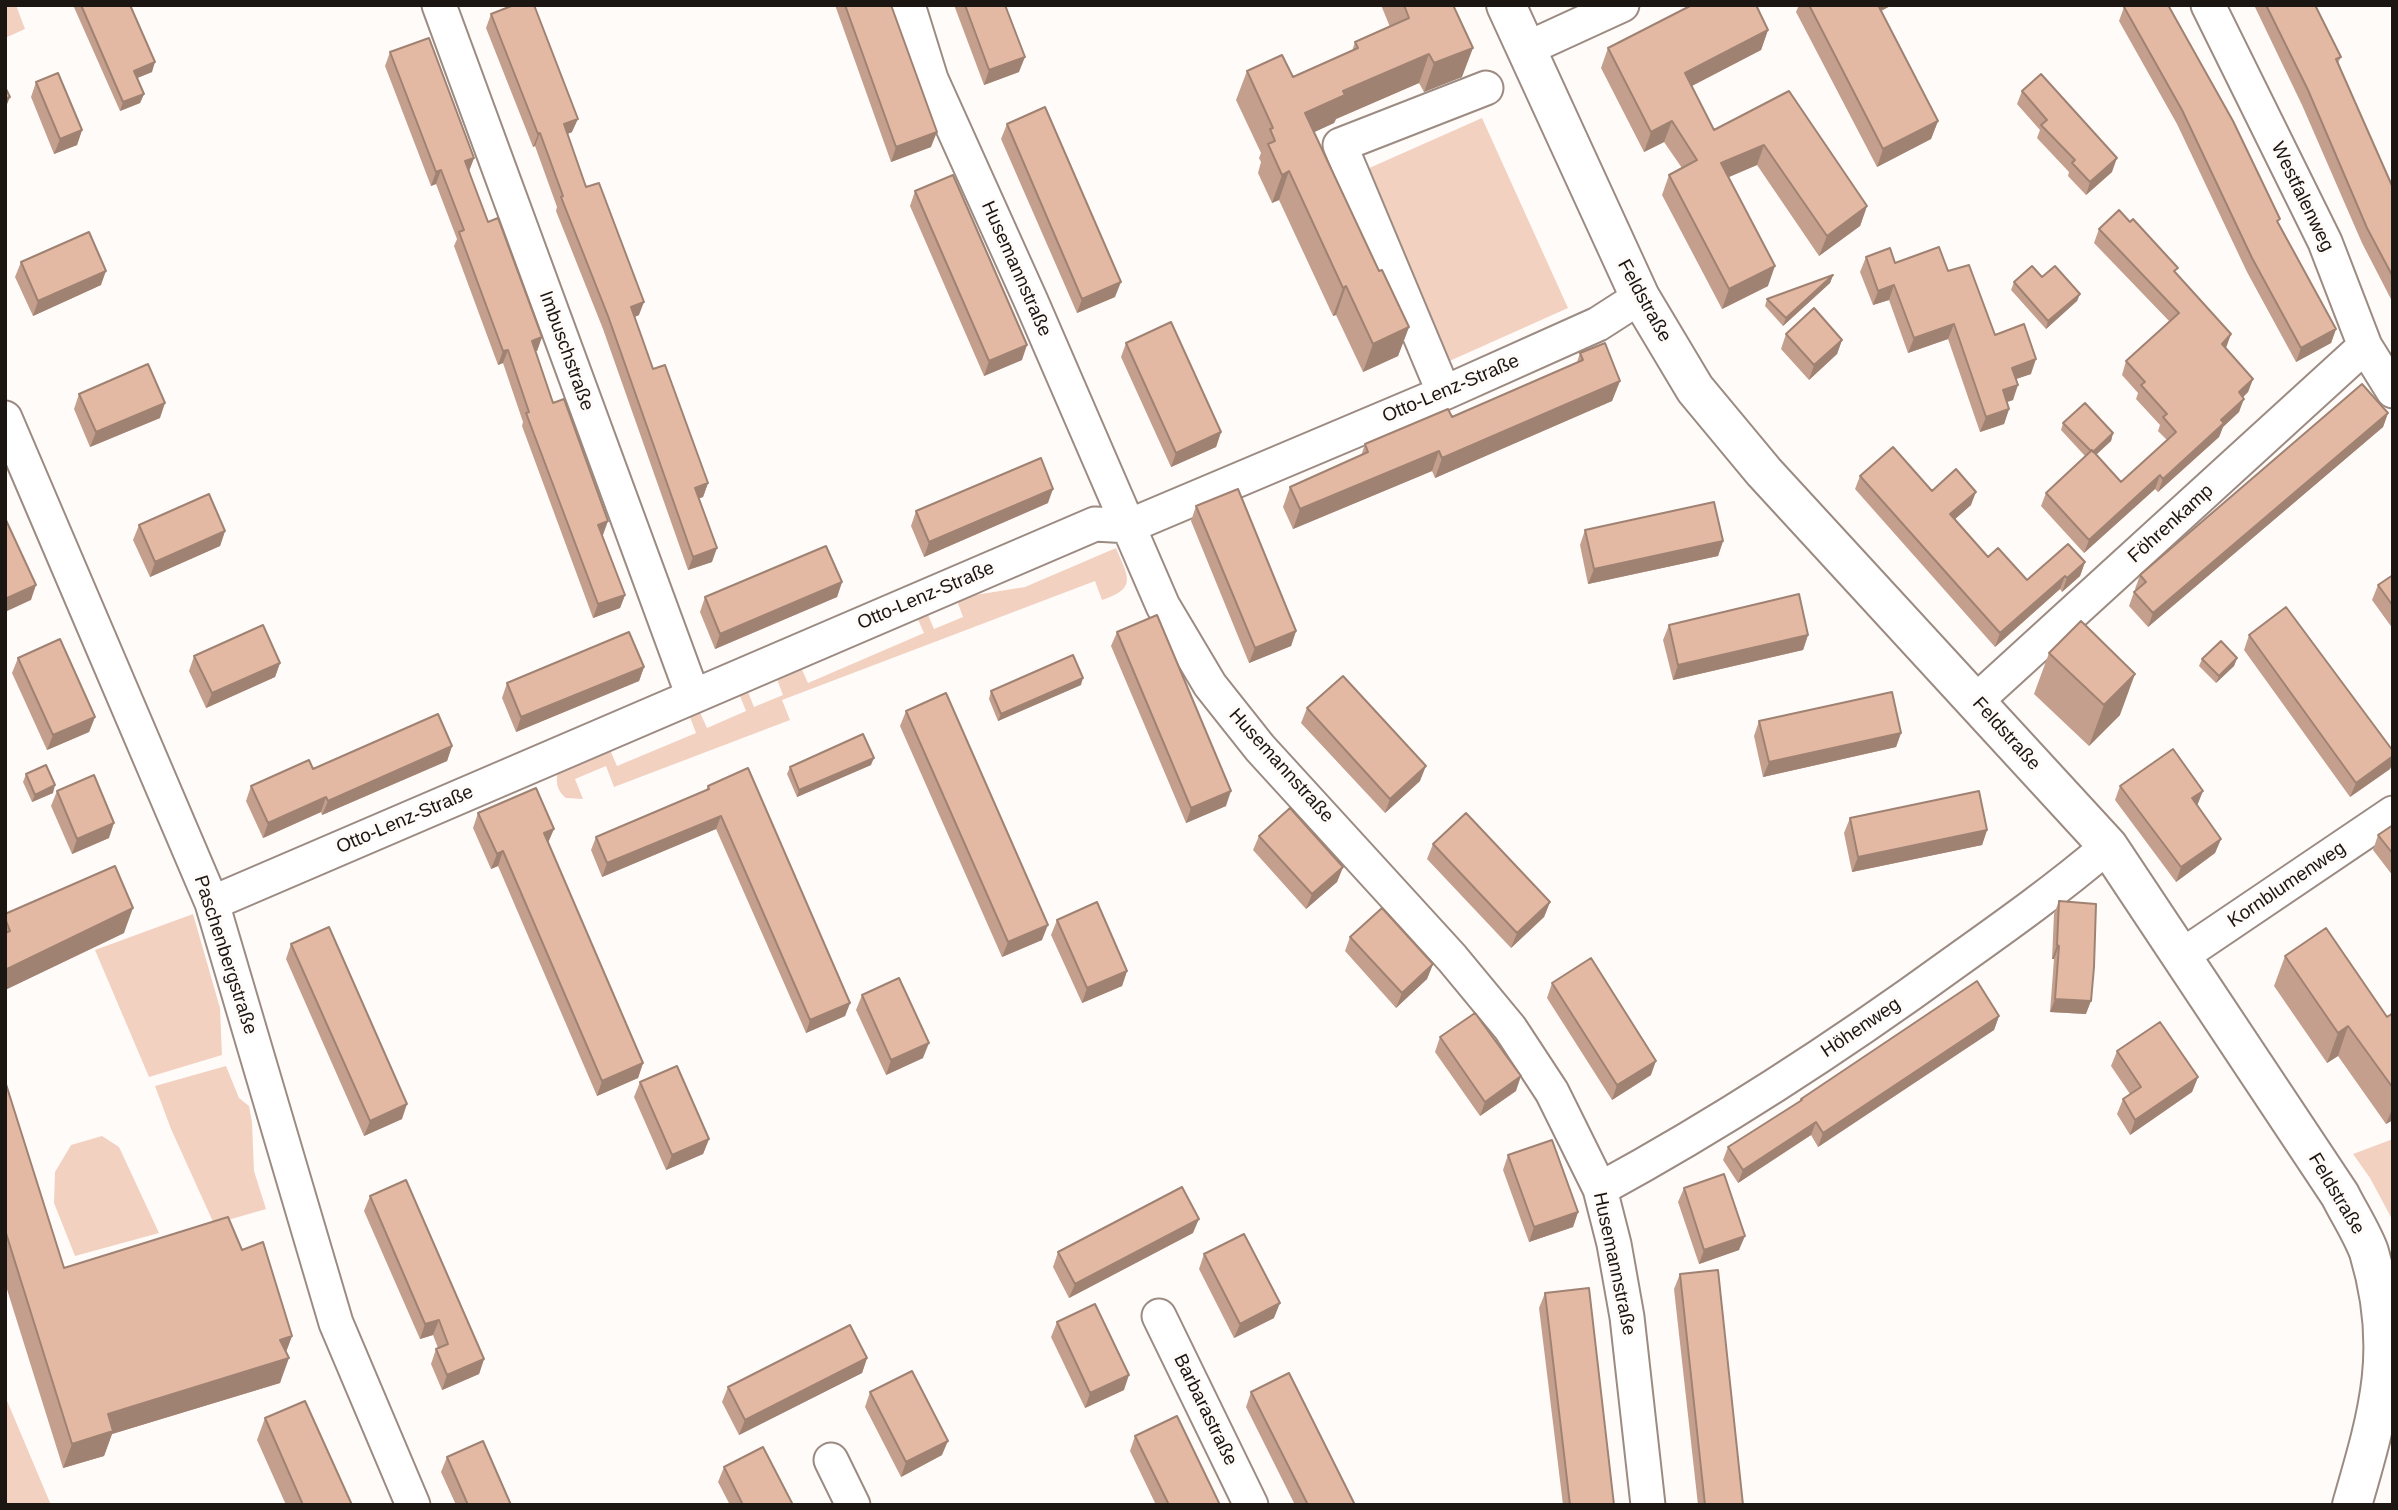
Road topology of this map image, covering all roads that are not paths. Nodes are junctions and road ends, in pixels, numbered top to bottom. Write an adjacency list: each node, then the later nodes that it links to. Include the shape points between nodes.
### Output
1 (439, 5): 14 (street, Imbuschstraße)
2 (908, 5): 13 (street, Husemannstraße, via 931,79)
3 (1506, 5): 6 (main road, Feldstraße)
4 (1622, 5): 6 (street)
5 (2208, 5): 9 (street, Westfalenweg, via 2325,242)
6 (1526, 48): 8 (main road, Feldstraße)
7 (1486, 88): 11 (street, via 1340,145)
8 (1640, 297): 11 (street, Otto-Lenz-Straße, via 1598,324); 15 (main road, Feldstraße, via 1695,388 1764,472)
9 (2365, 346): 10 (street, Westfalenweg); 15 (street, Föhrenkamp)
10 (2393, 391)
11 (1444, 393): 13 (street, Otto-Lenz-Straße)
12 (5, 418): 18 (street, Paschenbergstraße)
13 (1129, 526): 14 (street, Otto-Lenz-Straße, via 1095,524); 20 (street, Husemannstraße, via 1163,606 1210,685 1260,748 1510,1028 1552,1092)
14 (693, 696): 18 (street, Otto-Lenz-Straße)
15 (1976, 701): 17 (main road, Feldstraße)
16 (2393, 813): 19 (street, Kornblumenweg)
17 (2108, 846): 19 (main road, Feldstraße); 20 (street, Höhenweg, via 2068,881 1885,1013 1684,1143)
18 (212, 903): 23 (street, Paschenbergstraße, via 336,1323)
19 (2180, 957): 27 (main road, Feldstraße, via 2340,1195 2368,1250 2384,1302 2387,1363 2378,1418)
20 (1600, 1189): 26 (street, Husemannstraße, via 1627,1317)
21 (1159, 1316): 25 (street, Barbarastraße)
22 (831, 1460): 24 (street)
23 (413, 1505)
24 (853, 1505)
25 (1251, 1505)
26 (1648, 1505)
27 (2352, 1505)

